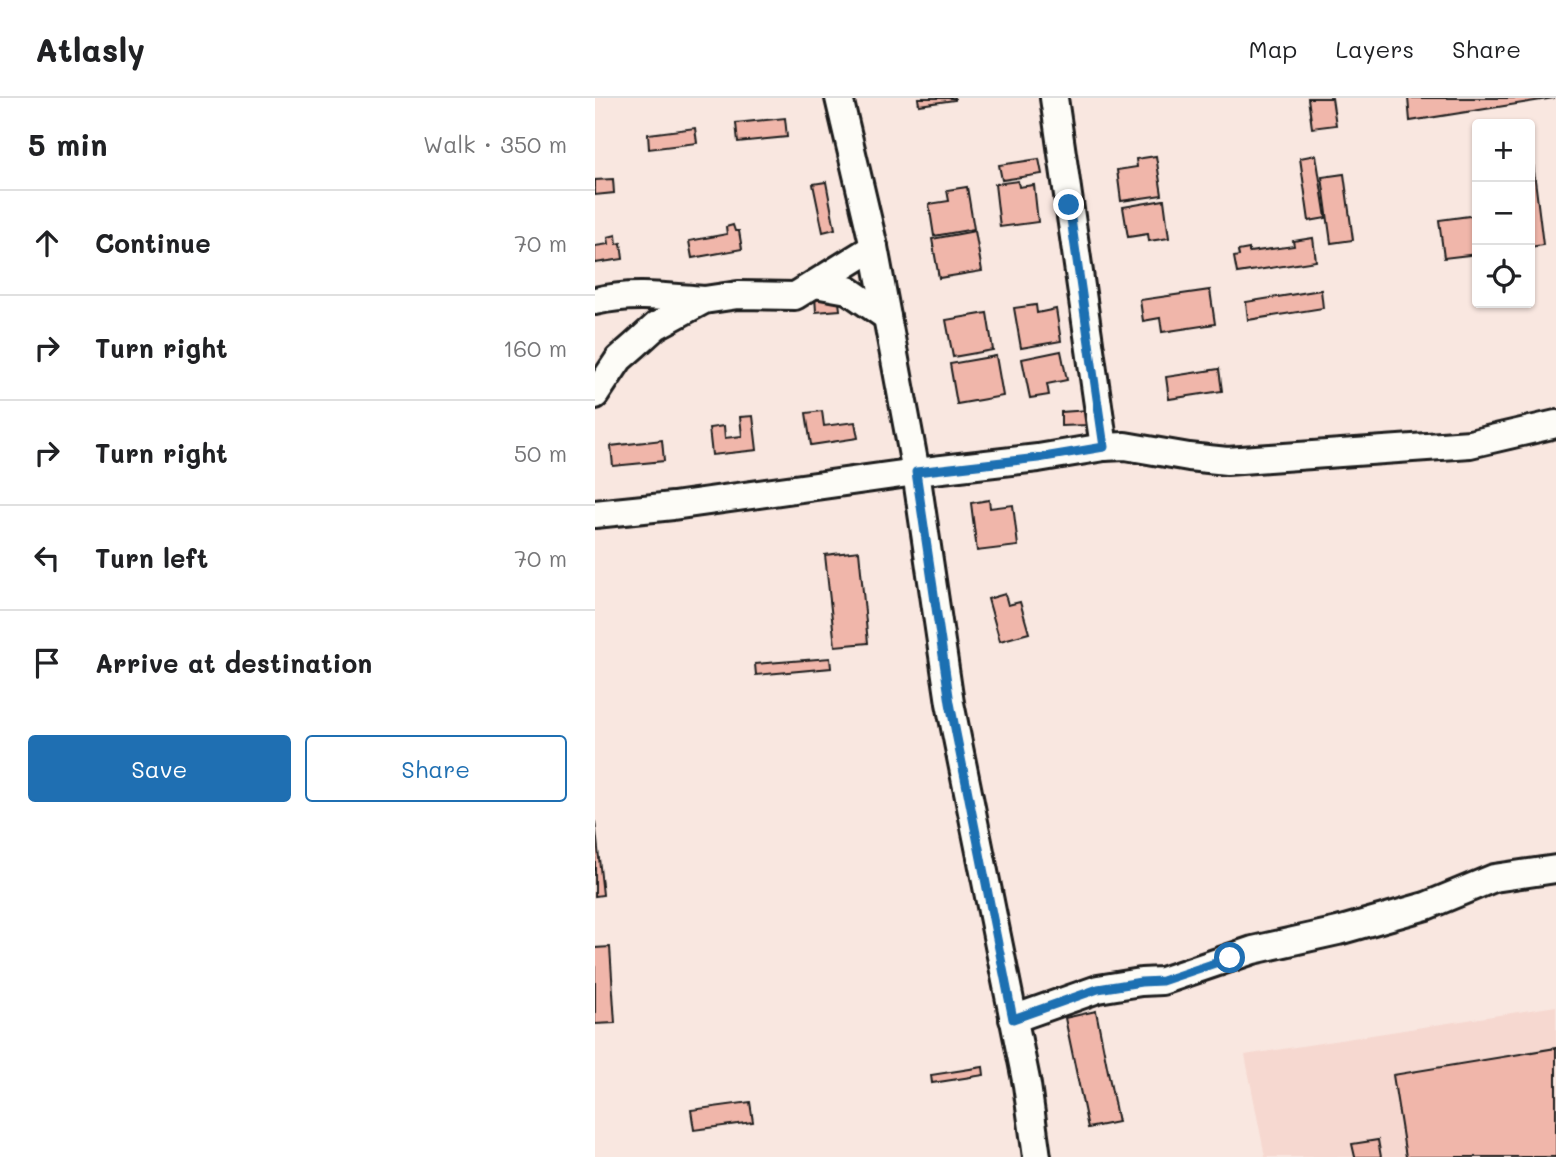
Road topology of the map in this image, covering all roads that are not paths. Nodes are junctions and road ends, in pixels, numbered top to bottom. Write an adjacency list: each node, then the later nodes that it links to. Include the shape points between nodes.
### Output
1 (839, 98): 3 (street)
2 (1053, 98): 10 (street)
3 (874, 247): 4 (street); 7 (street)
4 (815, 284): 5 (street, via 795,296 738,295); 7 (street, via 848,290)
5 (704, 300): 6 (street, via 620,296); 8 (street, via 656,326 619,359)
6 (595, 301)
7 (887, 317): 11 (street)
8 (595, 395)
9 (1556, 424): 10 (street, via 1470,444 1227,461)
10 (1104, 447): 11 (street)
11 (916, 472): 12 (street); 14 (street, via 950,703)
12 (595, 514)
13 (1556, 869): 14 (street, via 1494,878 1426,906 1253,950 1162,981 1098,989)
14 (1013, 1019): 15 (street)
15 (1037, 1157)

